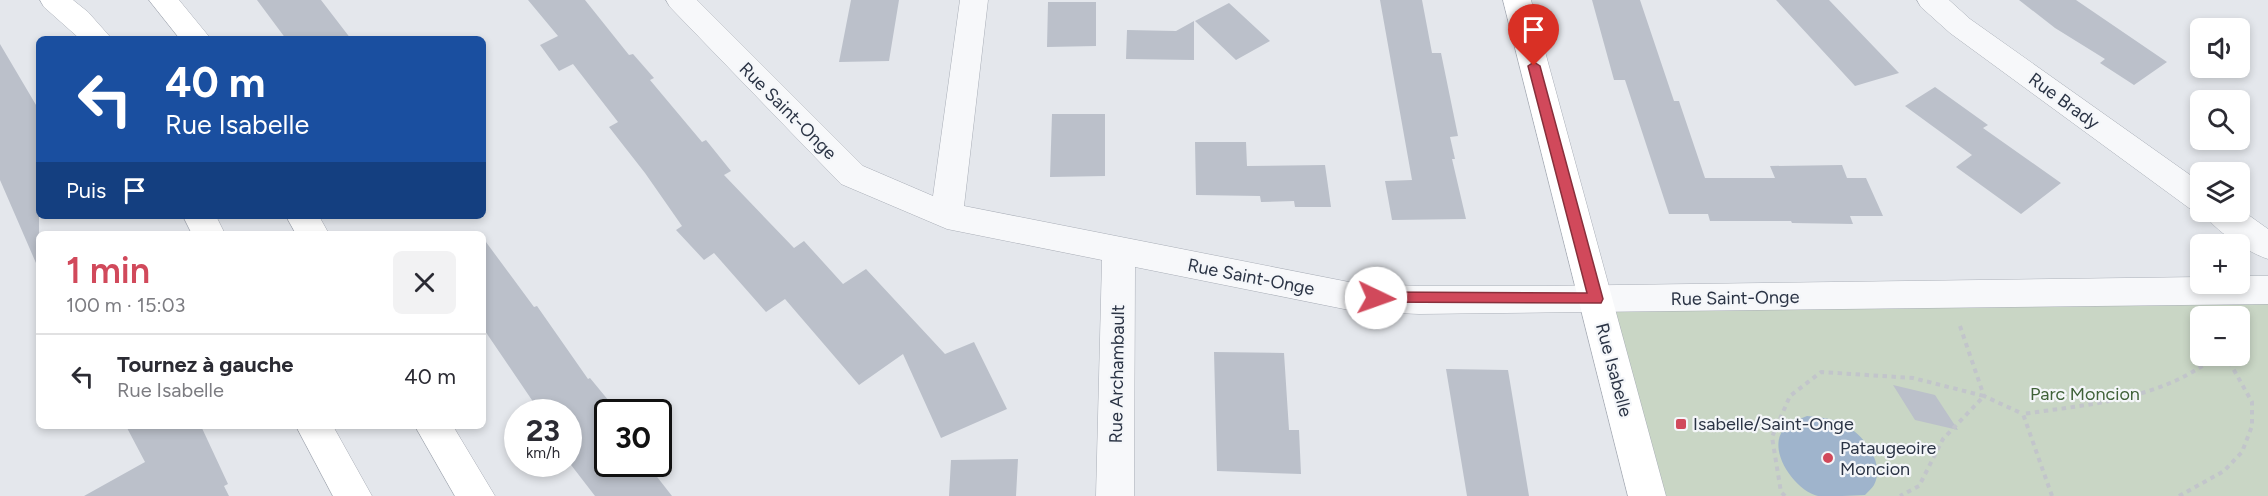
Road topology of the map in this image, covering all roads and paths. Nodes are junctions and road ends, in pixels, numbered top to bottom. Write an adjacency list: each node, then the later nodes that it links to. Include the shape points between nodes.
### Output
1 (54, 0): 7 (street)
2 (163, 0): 8 (street)
3 (680, 0): 10 (street, Rue Saint-Onge, via 852,175)
4 (974, 0): 10 (street)
5 (1516, 0): 16 (street, Rue Isabelle)
6 (1931, 0): 9 (street, Rue Brady, via 1960,26)
7 (94, 36)
8 (193, 36)
9 (2190, 191)
10 (947, 216): 13 (street, Rue Saint-Onge)
11 (2233, 222): 12 (street)
12 (2268, 246)
13 (1119, 252): 16 (street, Rue Saint-Onge, via 1354,297); 25 (street, Rue Archambault)
14 (2268, 290): 15 (street, Rue Saint-Onge)
15 (1948, 294): 16 (street, Rue Saint-Onge); 19 (path)
16 (1596, 299): 26 (street, Rue Isabelle)
17 (2204, 366): 20 (path, via 2158,388 2121,399)
18 (2232, 366): 30 (path, via 2252,402 2252,426 2242,452 2224,471)
19 (1984, 396): 20 (path); 27 (path, via 1913,378 1821,372 1790,396 1772,436 1781,492); 28 (path, via 1943,439 1919,486)
20 (2023, 414): 29 (path)
21 (316, 429): 23 (street)
22 (435, 429): 24 (street)
23 (353, 496)
24 (477, 496)
25 (1115, 496)
26 (1647, 496)
27 (1785, 496)
28 (1900, 496)
29 (2052, 496)
30 (2180, 496)

